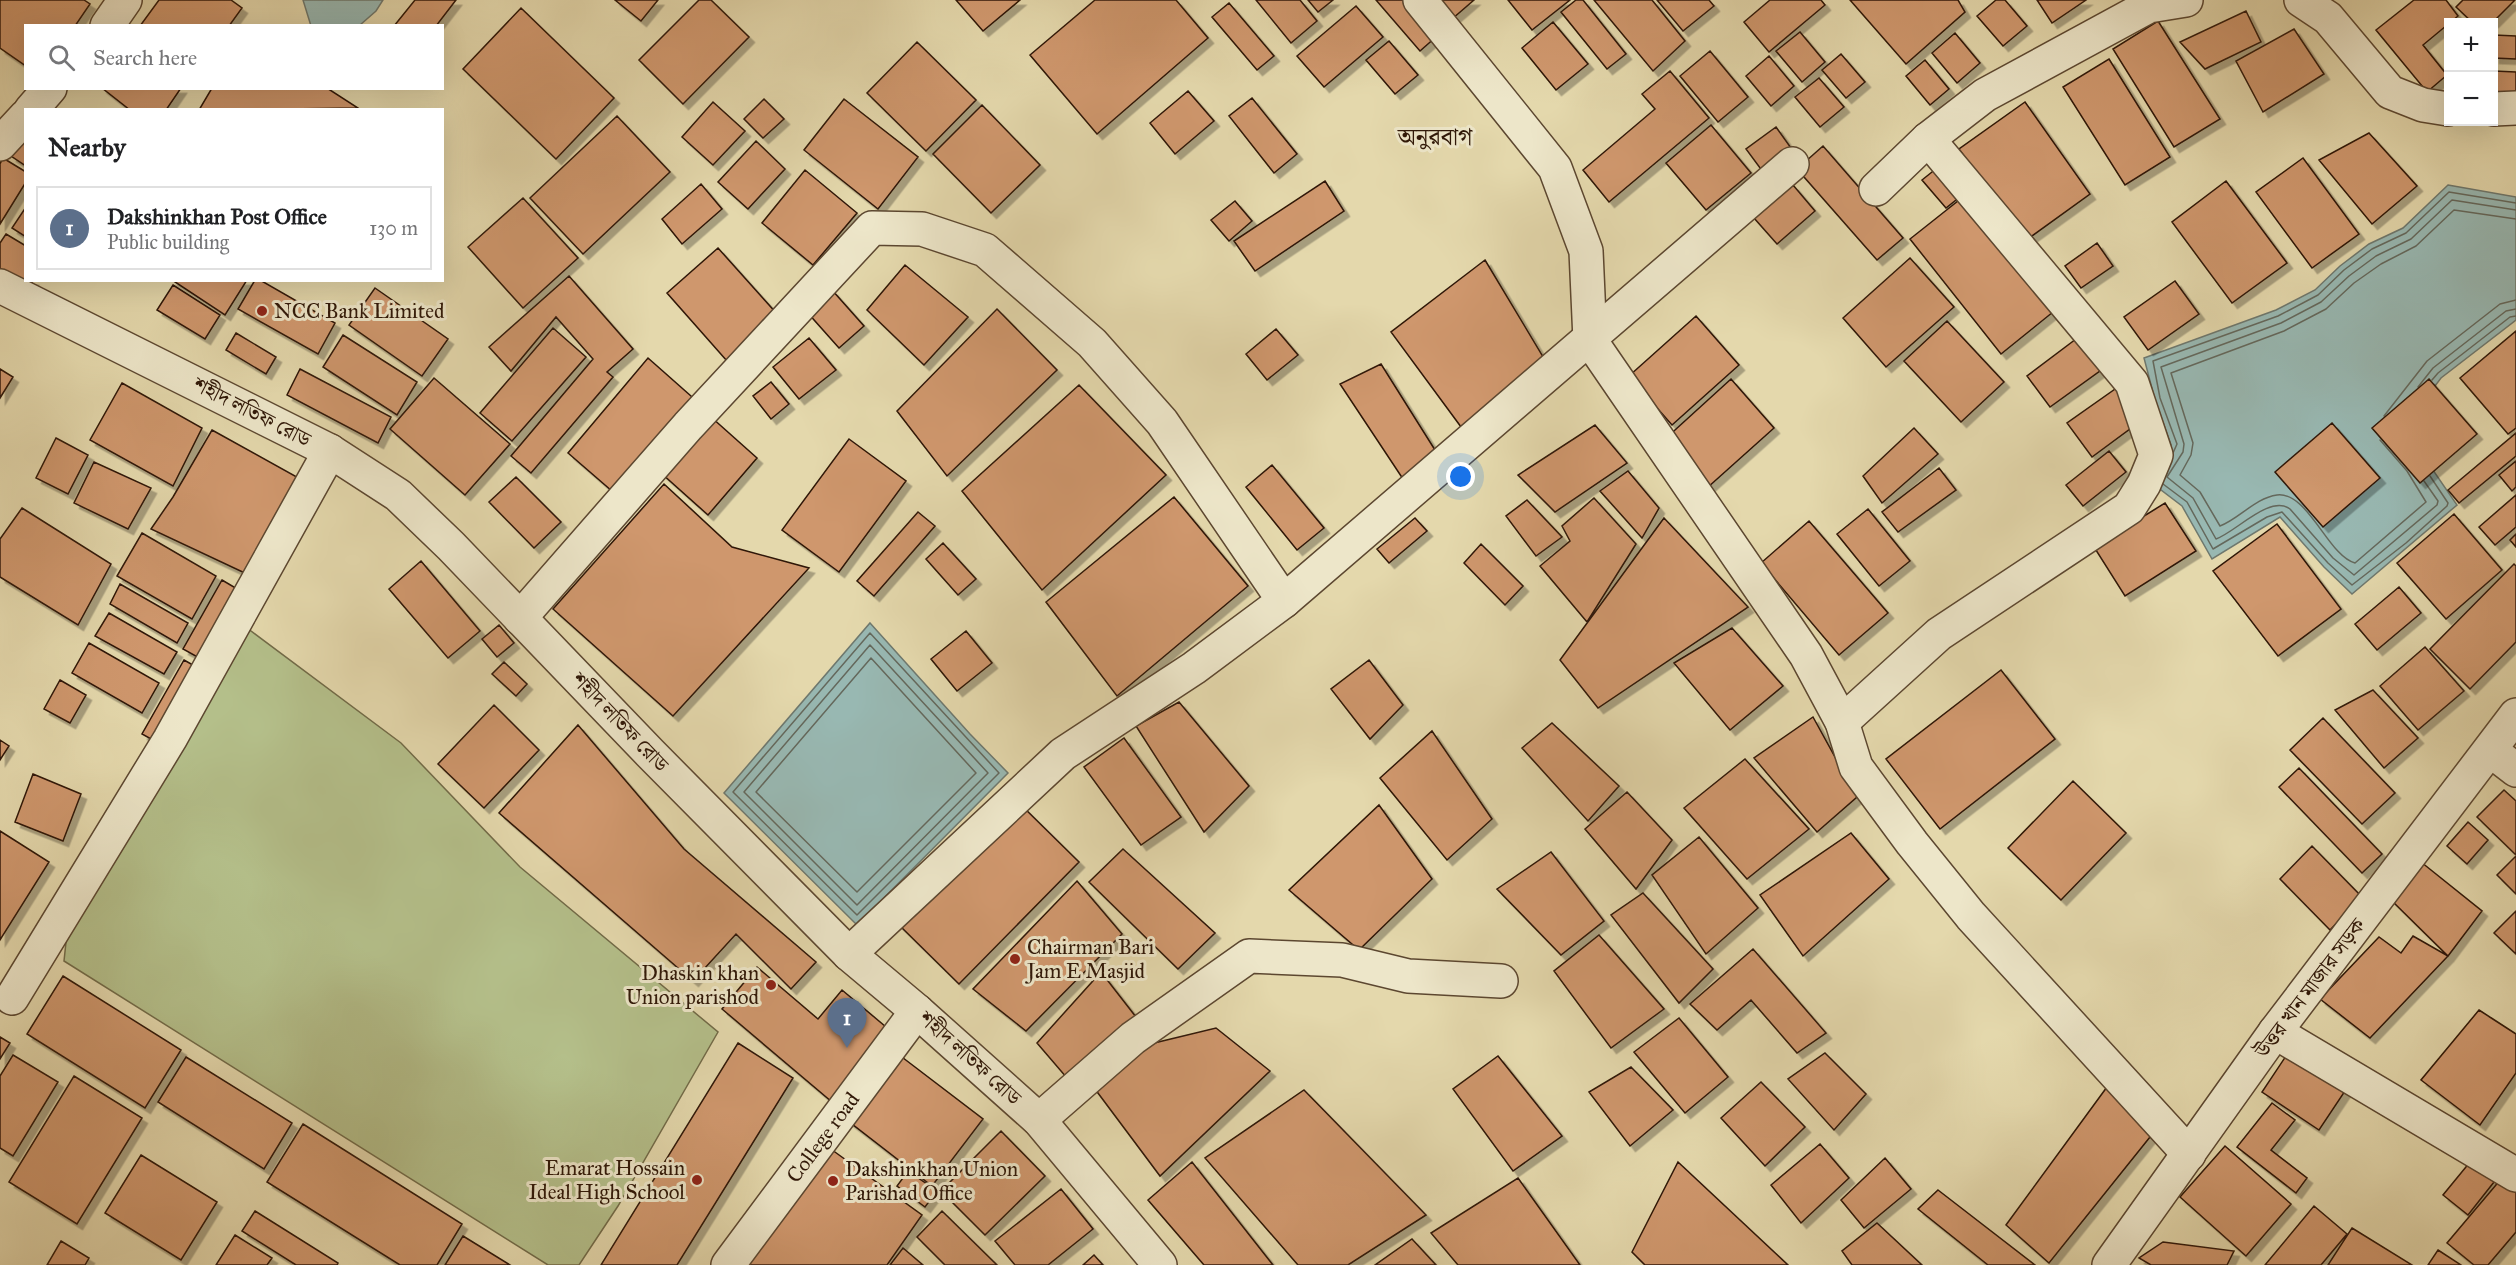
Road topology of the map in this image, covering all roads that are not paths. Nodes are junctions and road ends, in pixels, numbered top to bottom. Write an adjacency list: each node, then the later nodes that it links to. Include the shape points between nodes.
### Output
1 (125, 0): 5 (street)
2 (1420, 0): 17 (street, via 1555,168 1586,251)
3 (2186, 0): 12 (street, via 2149,6 2042,63 1985,95)
4 (2301, 0): 8 (street, via 2328,18 2390,92)
5 (108, 24)
6 (48, 90): 7 (street)
7 (33, 108)
8 (2444, 108)
9 (2516, 108): 10 (street)
10 (2498, 109)
11 (24, 118): 13 (street)
12 (1928, 139): 15 (street); 22 (street, via 2132,383 2156,455 2129,508 1939,634)
13 (0, 144)
14 (1792, 164): 17 (street)
15 (1876, 189)
16 (0, 286): 18 (street, শহীদ লতিফ রোড)
17 (1590, 340): 19 (street); 22 (street, via 1806,655)
18 (330, 451): 20 (street, শহীদ লতিফ রোড, via 398,495); 27 (street, via 170,739)
19 (1284, 601): 20 (street, via 1162,422 1092,343 985,250 922,228 872,228 688,426); 25 (street, via 1194,668 1063,754)
20 (520, 618): 25 (street, শহীদ লতিফ রোড)
21 (2516, 715): 23 (street, উত্তর খান মাজার সড়ক)
22 (1842, 722): 31 (street, via 1856,767 1949,889)
23 (2490, 750): 24 (street); 29 (street, উত্তর খান মাজার সড়ক)
24 (2516, 770)
25 (849, 954): 28 (street, শহীদ লতিফ রোড)
26 (1501, 981): 30 (street, via 1408,976 1342,960 1249,956 1133,1038)
27 (12, 998)
28 (917, 1011): 30 (street, শহীদ লতিফ রোড); 34 (street, College road)
29 (2275, 1032): 31 (street, উত্তর খান মাজার সড়ক); 32 (street)
30 (1039, 1120): 35 (street, শহীদ লতিফ রোড)
31 (2189, 1154): 33 (street, উত্তর খান মাজার সড়ক)
32 (2516, 1176)
33 (2110, 1264)
34 (728, 1265)
35 (1160, 1265)

